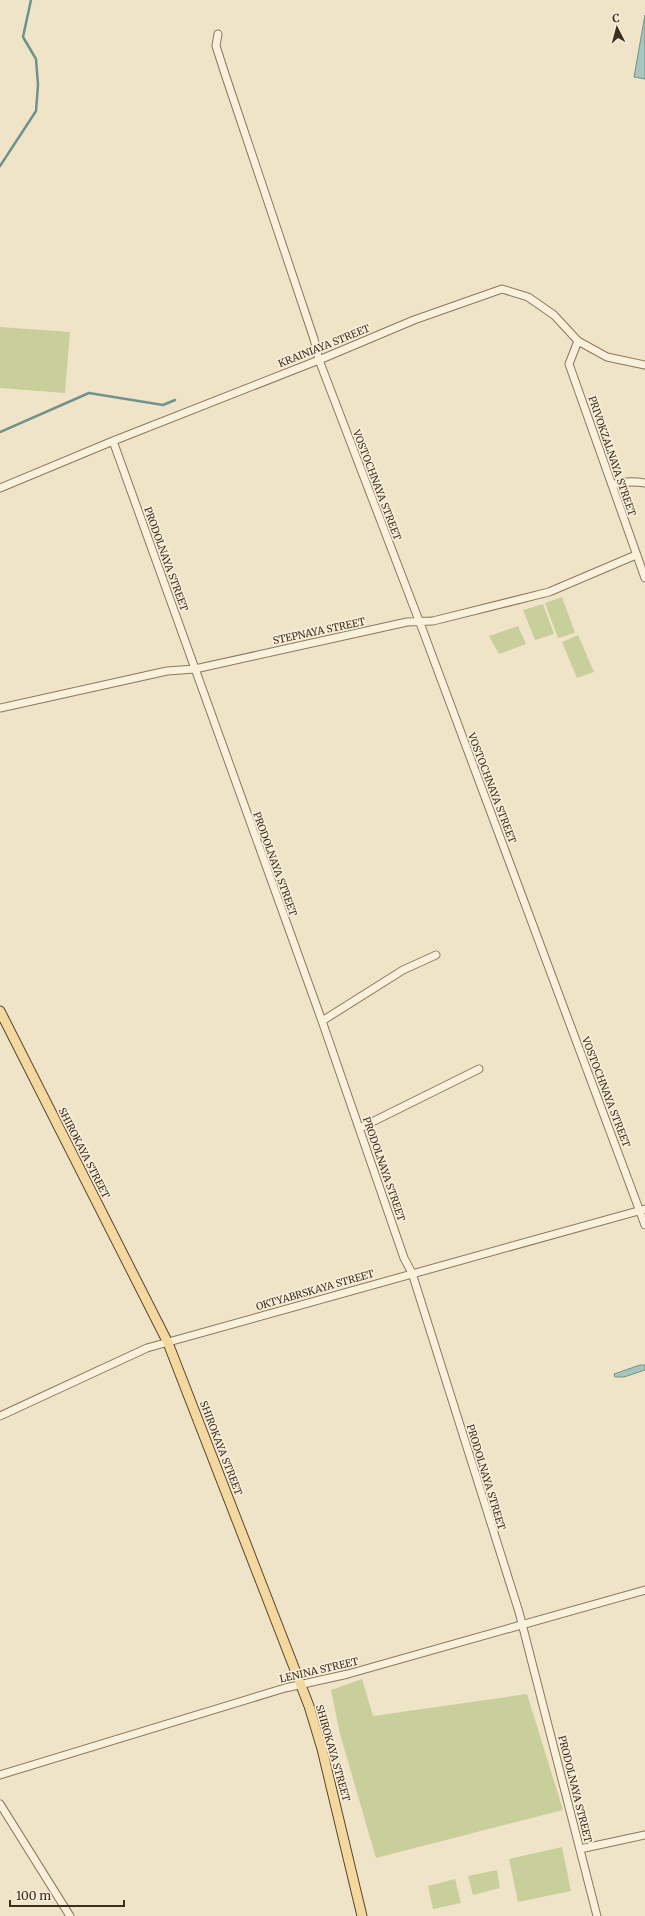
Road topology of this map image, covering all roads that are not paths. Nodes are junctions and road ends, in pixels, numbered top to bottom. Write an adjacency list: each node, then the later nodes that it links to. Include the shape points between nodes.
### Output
1 (218, 34): 3 (street, VOSTOCHNAYA STREET, via 216,46)
2 (578, 341): 3 (street, KRAINIAYA STREET, via 554,314 528,297 502,289 414,320); 4 (street, KRAINIAYA STREET, via 607,357); 7 (street, PRIVOKZALNAYA STREET, via 569,364)
3 (319, 360): 5 (street, KRAINIAYA STREET); 11 (street, VOSTOCHNAYA STREET)
4 (645, 365)
5 (113, 441): 8 (street, KRAINIAYA STREET); 12 (street, PRODOLNAYA STREET)
6 (645, 483): 7 (street, via 634,481)
7 (612, 485): 9 (street, PRIVOKZALNAYA STREET)
8 (0, 488)
9 (636, 555): 10 (street, PRIVOKZALNAYA STREET); 11 (street, STEPNAYA STREET, via 549,592 433,622)
10 (645, 578)
11 (419, 622): 12 (street, STEPNAYA STREET, via 407,622); 19 (street, VOSTOCHNAYA STREET)
12 (195, 669): 13 (street, STEPNAYA STREET, via 166,671); 16 (street, PRODOLNAYA STREET)
13 (0, 708)
14 (436, 955): 16 (street, via 403,970)
15 (0, 1011): 22 (main road, SHIROKAYA STREET)
16 (322, 1020): 18 (street, PRODOLNAYA STREET)
17 (479, 1069): 18 (street)
18 (360, 1128): 21 (street, PRODOLNAYA STREET, via 404,1258)
19 (642, 1209): 20 (street, VOSTOCHNAYA STREET); 21 (street, OKTYABRSKAYA STREET)
20 (645, 1225)
21 (412, 1273): 22 (street, OKTYABRSKAYA STREET); 25 (street, PRODOLNAYA STREET)
22 (168, 1343): 23 (street, OKTYABRSKAYA STREET, via 147,1348); 26 (main road, SHIROKAYA STREET)
23 (0, 1416)
24 (645, 1590): 25 (street, LENINA STREET)
25 (522, 1625): 26 (street, LENINA STREET, via 348,1674); 30 (street, PRODOLNAYA STREET)
26 (301, 1684): 27 (street, LENINA STREET); 32 (main road, SHIROKAYA STREET, via 322,1749)
27 (0, 1775)
28 (0, 1804): 31 (street)
29 (645, 1835): 30 (street)
30 (580, 1849): 33 (street, PRODOLNAYA STREET)
31 (70, 1916)
32 (362, 1916)
33 (598, 1916)

